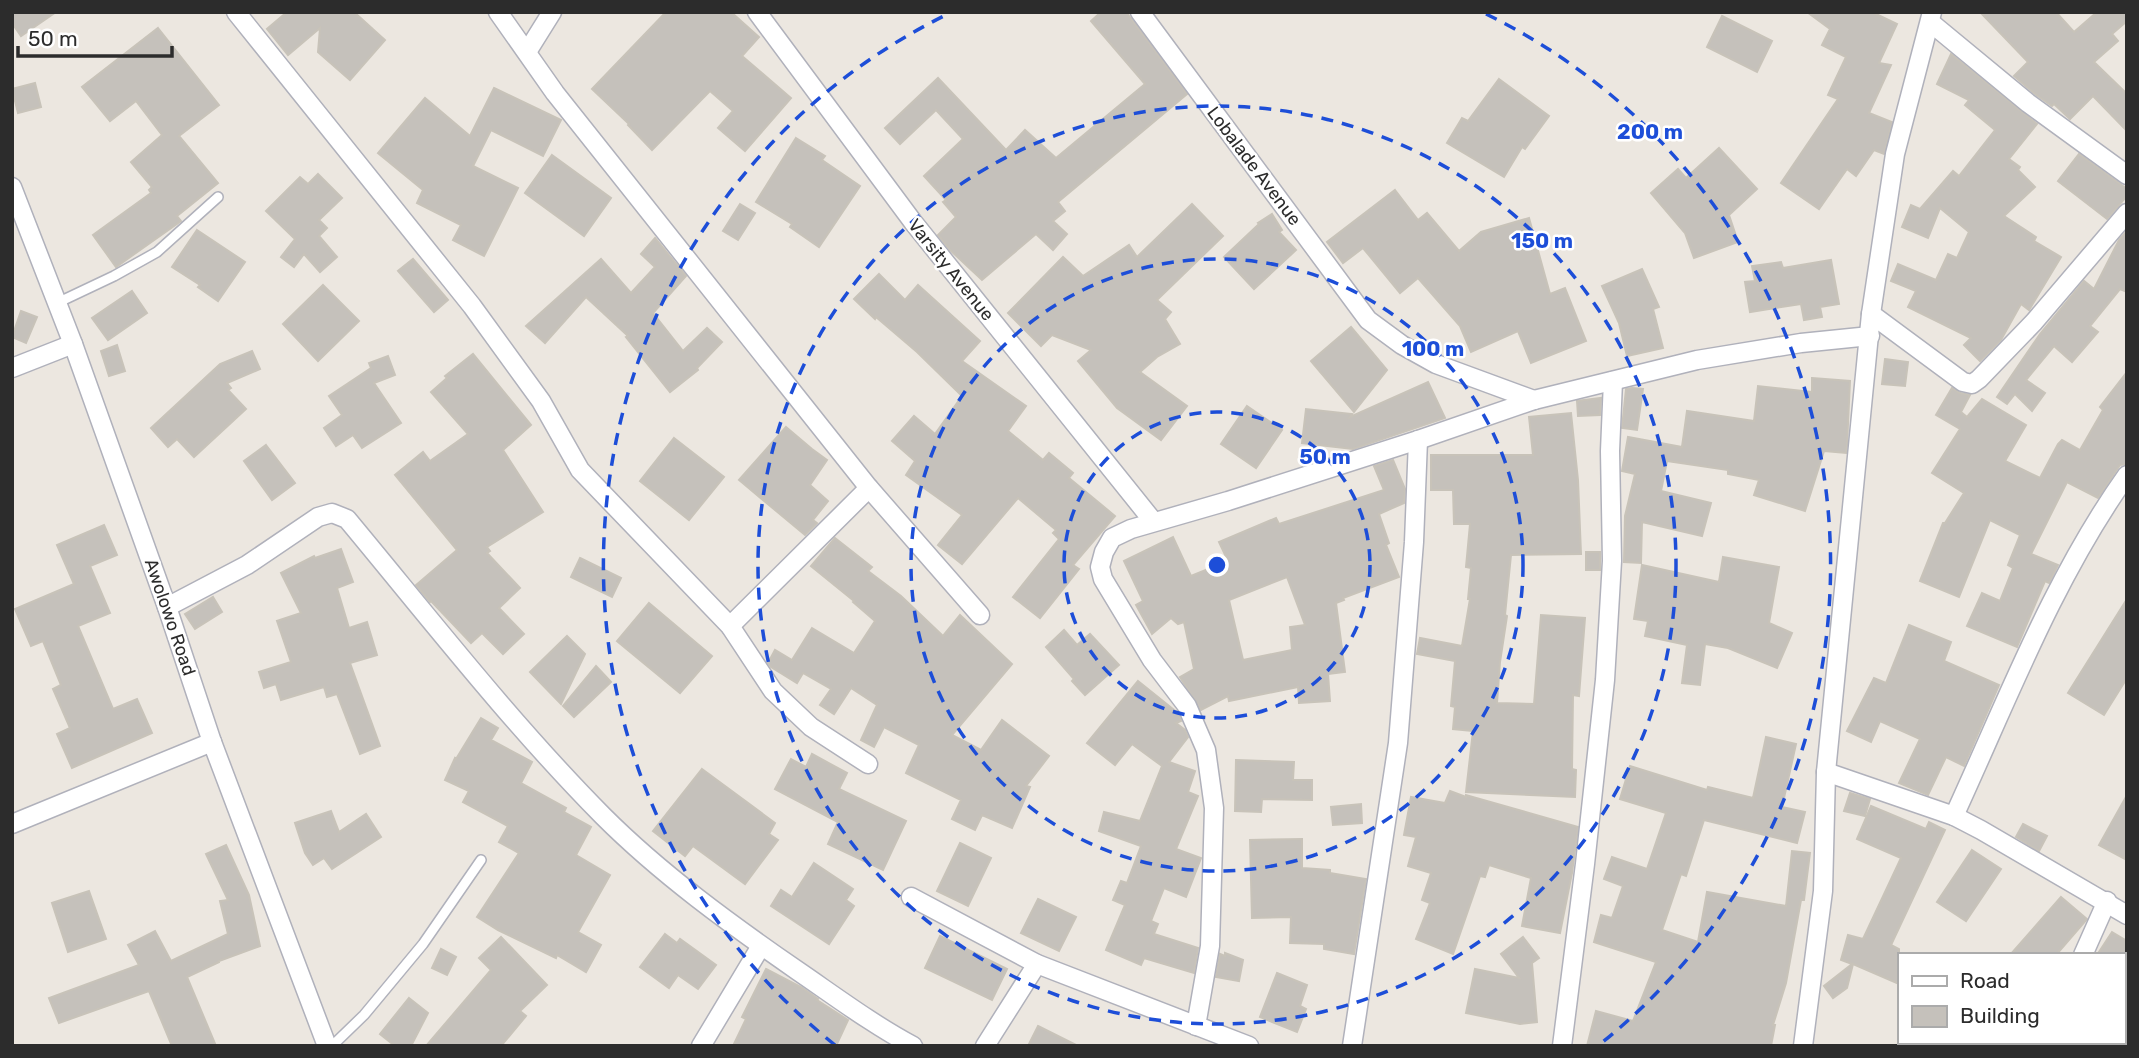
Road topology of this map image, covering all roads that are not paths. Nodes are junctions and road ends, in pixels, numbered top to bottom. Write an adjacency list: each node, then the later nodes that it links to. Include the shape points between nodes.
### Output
1 (236, 12): 25 (street, via 472,306 541,401 580,470)
2 (498, 12): 7 (street)
3 (552, 12): 7 (street)
4 (757, 12): 22 (street, Varsity Avenue, via 913,222)
5 (1140, 12): 18 (street, Lobalade Avenue, via 1368,320 1436,364)
6 (1931, 17): 8 (street, via 2028,103); 13 (street, via 1895,154)
7 (527, 52): 21 (street)
8 (2127, 175)
9 (12, 187): 12 (street, Awolowo Road)
10 (218, 197): 12 (lane, via 157,251)
11 (2127, 213): 13 (street, via 2034,322 1972,384)
12 (57, 303): 15 (street, Awolowo Road)
13 (1871, 314): 14 (street)
14 (1870, 337): 17 (street, via 1801,342); 28 (street)
15 (73, 344): 16 (street); 23 (street, Awolowo Road)
16 (12, 368)
17 (1613, 381): 18 (street); 45 (street, via 1612,561 1605,680)
18 (1534, 400): 19 (street)
19 (1418, 440): 22 (street); 44 (street, via 1398,743)
20 (2124, 485): 29 (street, via 2096,519 2049,607)
21 (869, 488): 24 (street); 25 (street)
22 (1153, 521): 38 (street, via 1112,538 1100,567 1102,579 1152,660 1187,706 1206,750 1214,808 1210,946)
23 (167, 607): 26 (street, Awolowo Road); 35 (street, via 247,565 318,517 332,513 347,519 510,717 605,817 674,880)
24 (980, 615)
25 (730, 626): 27 (street, via 774,691 811,727)
26 (212, 742): 30 (street); 39 (street, Awolowo Road)
27 (869, 764)
28 (1826, 772): 29 (street); 46 (street, via 1823,891)
29 (1954, 816): 33 (street)
30 (12, 824)
31 (481, 860): 39 (lane, via 423,944 364,1015)
32 (911, 897): 37 (street)
33 (2107, 901): 34 (street); 36 (street)
34 (2127, 915)
35 (761, 946): 40 (street); 41 (street)
36 (2084, 953)
37 (1037, 964): 38 (street); 42 (street)
38 (1196, 1026): 43 (street)
39 (329, 1046)
40 (701, 1046)
41 (913, 1046)
42 (985, 1046)
43 (1249, 1046)
44 (1352, 1046)
45 (1562, 1046)
46 (1803, 1046)

